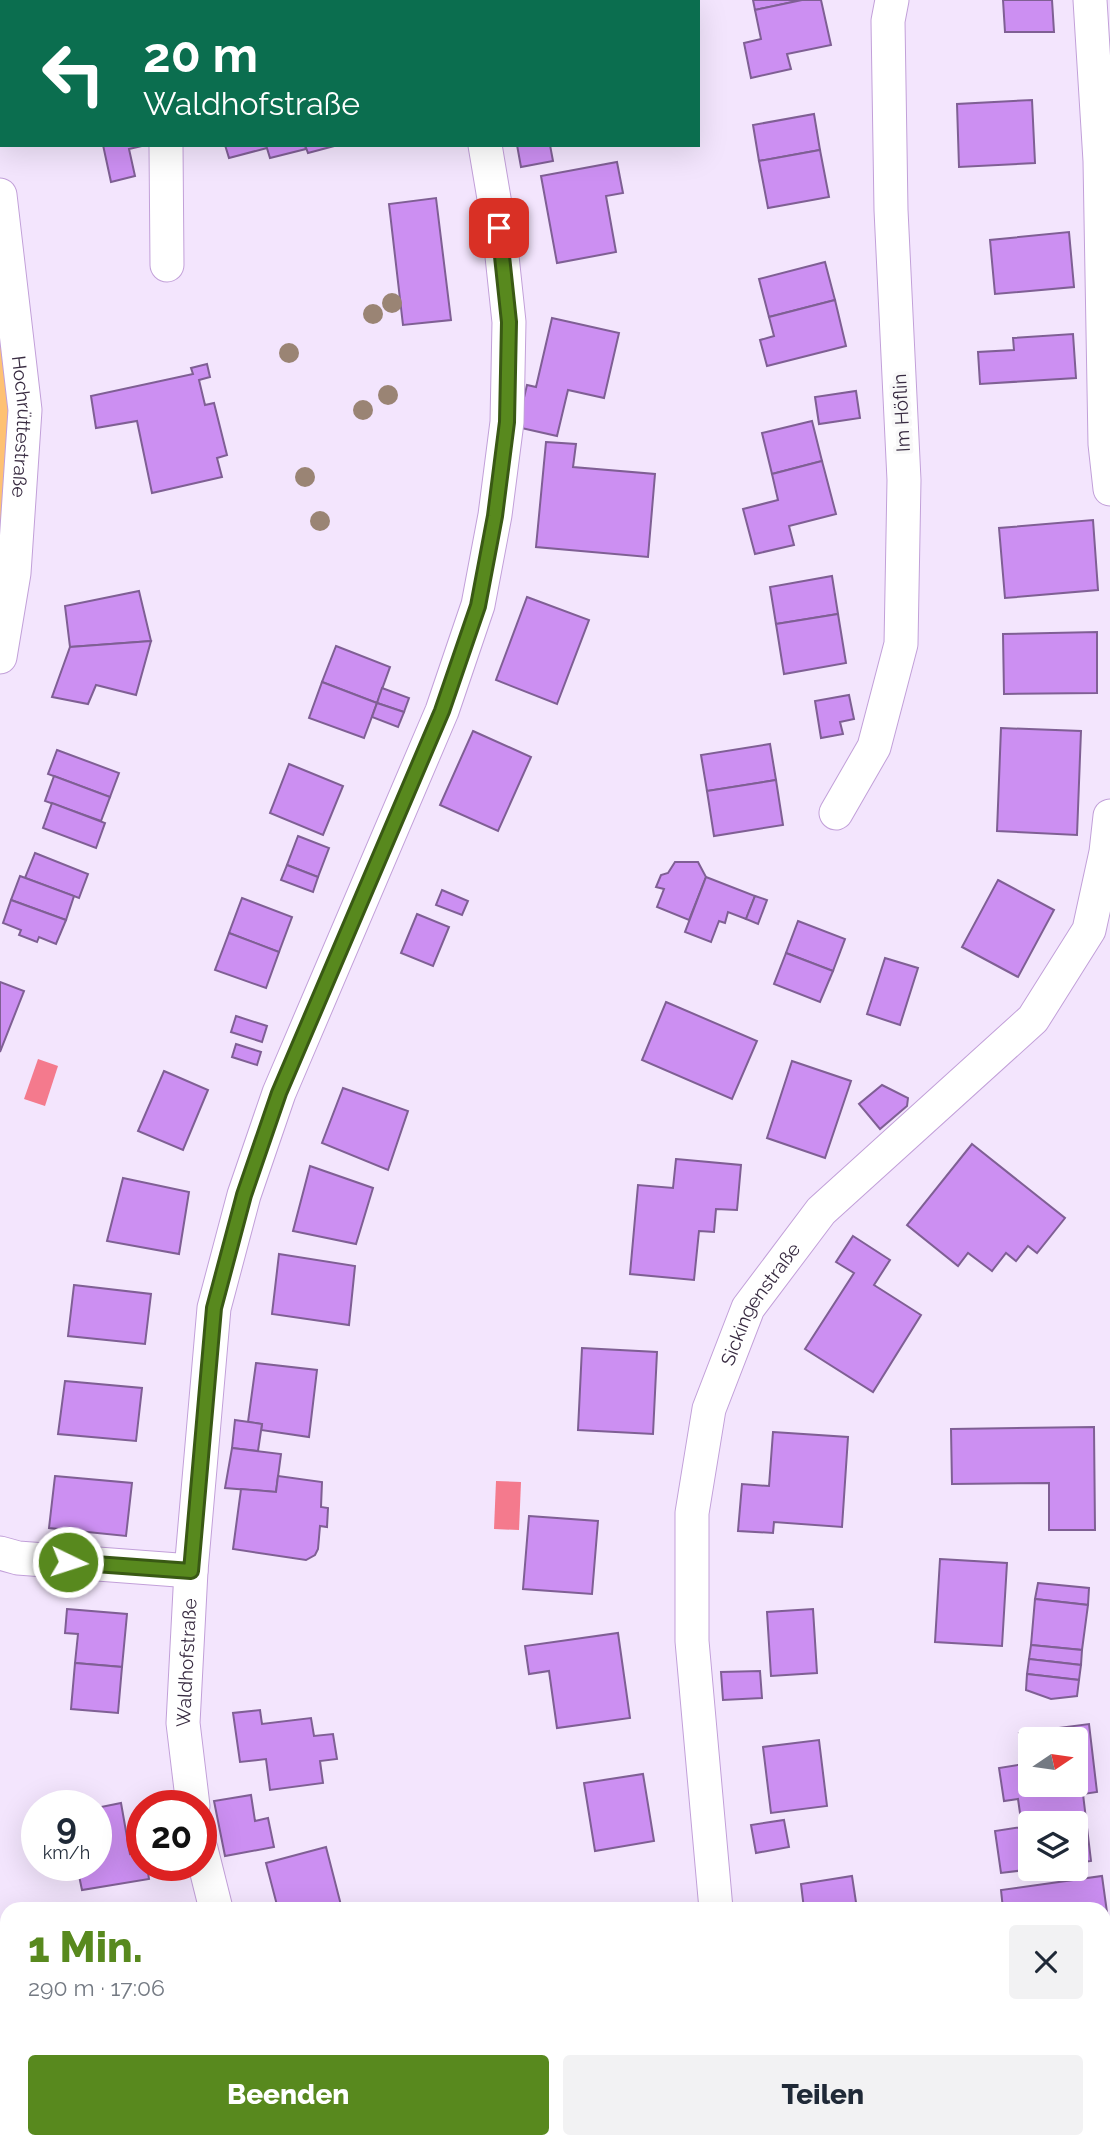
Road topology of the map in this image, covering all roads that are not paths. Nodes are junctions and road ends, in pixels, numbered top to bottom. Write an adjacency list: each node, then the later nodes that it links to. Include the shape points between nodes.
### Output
1 (892, 0): 9 (street, Im Höflin, via 888,21 891,210 904,480 901,644 874,747)
2 (1090, 0): 7 (street)
3 (166, 147): 6 (street)
4 (485, 147): 12 (street, Waldhofstraße, via 509,322 507,422 478,606 442,711 279,1093 244,1195 214,1308)
5 (0, 195): 8 (street, Hochrüttestraße, via 25,410 15,573)
6 (167, 265)
7 (1110, 489)
8 (0, 657)
9 (836, 813)
10 (1110, 816): 16 (street, Sickingenstraße, via 1089,930 1032,1019 821,1211 748,1308 709,1409 692,1513 692,1641)
11 (0, 1553): 12 (street)
12 (191, 1571): 13 (street, Waldhofstraße, via 183,1723)
13 (191, 1790)
14 (209, 1881): 15 (street)
15 (214, 1902)
16 (715, 1902)

